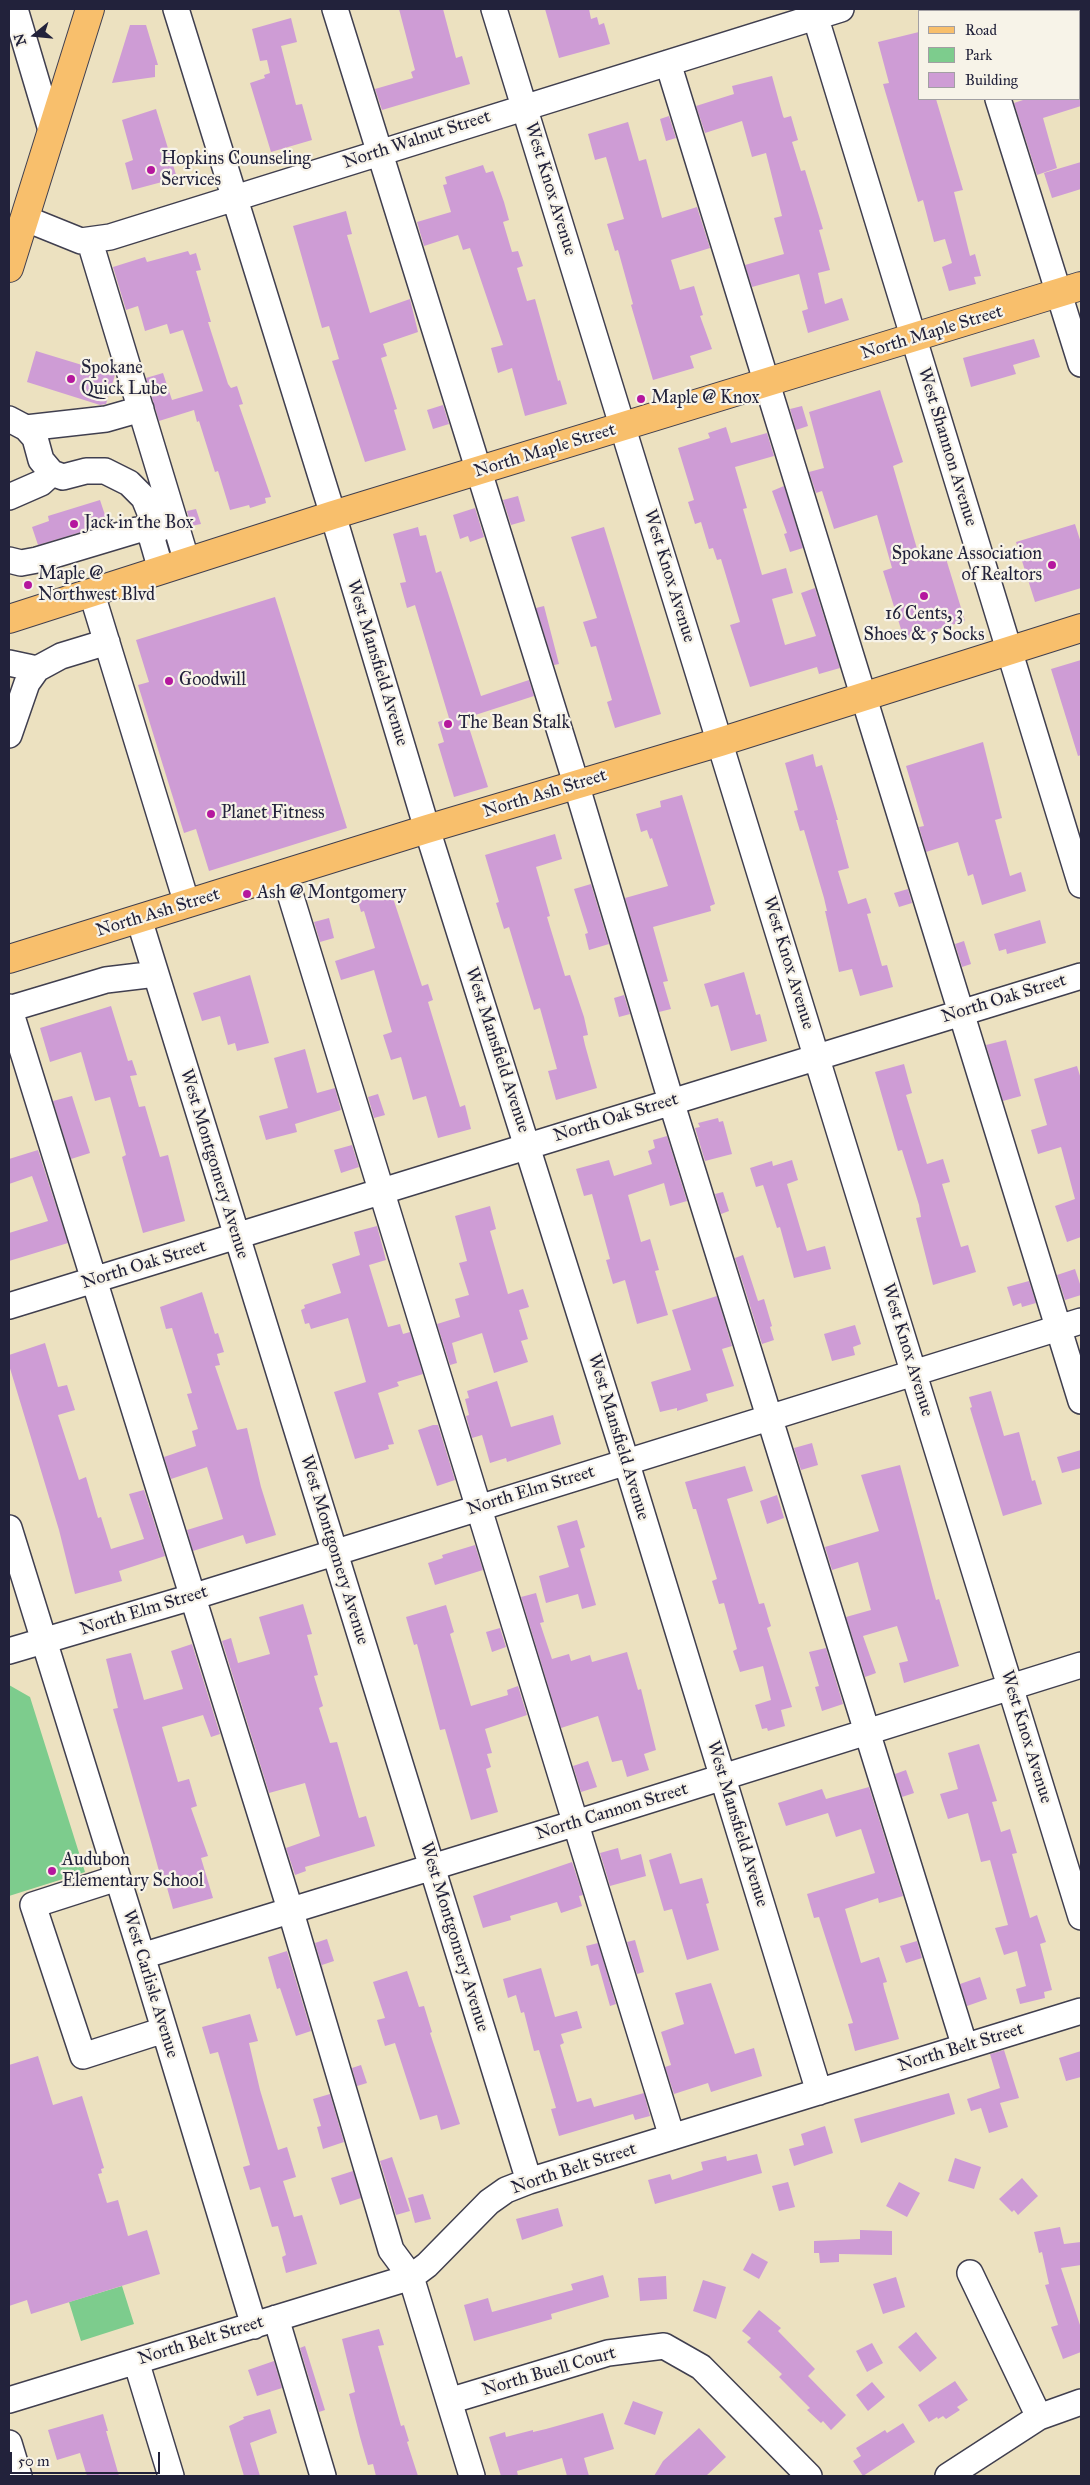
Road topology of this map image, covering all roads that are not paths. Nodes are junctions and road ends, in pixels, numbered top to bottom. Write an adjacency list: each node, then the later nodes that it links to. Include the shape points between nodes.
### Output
1 (15, 9): 11 (street)
2 (90, 9): 11 (main road)
3 (176, 9): 13 (street, West Mansfield Avenue)
4 (335, 9): 12 (street)
5 (494, 9): 10 (street, West Knox Avenue)
6 (841, 9): 7 (street, North Walnut Street)
7 (814, 12): 8 (street, North Walnut Street); 18 (street, West Shannon Avenue)
8 (668, 63): 10 (street, North Walnut Street); 20 (street)
9 (998, 100): 17 (street)
10 (524, 106): 12 (street, North Walnut Street); 23 (street, West Knox Avenue)
11 (51, 130): 14 (main road)
12 (380, 153): 13 (street, North Walnut Street); 24 (street)
13 (233, 198): 15 (street, North Walnut Street); 27 (street, West Mansfield Avenue)
14 (24, 218): 15 (street); 16 (main road)
15 (90, 242): 21 (street)
16 (9, 268)
17 (1070, 289): 18 (main road, North Maple Street); 19 (street)
18 (914, 339): 20 (main road, North Maple Street); 38 (street, West Shannon Avenue)
19 (1081, 364)
20 (768, 383): 23 (main road, North Maple Street); 41 (street)
21 (141, 409): 22 (street, via 106,419); 28 (street)
22 (17, 423): 25 (street, via 35,438 41,460)
23 (624, 427): 24 (main road, North Maple Street); 43 (street, West Knox Avenue)
24 (478, 470): 27 (main road, North Maple Street); 44 (street)
25 (52, 474): 26 (street, via 35,486); 28 (street, via 63,477 86,471 105,471 129,482)
26 (9, 497)
27 (333, 515): 30 (main road, North Maple Street); 45 (street, West Mansfield Avenue)
28 (166, 526): 29 (street, via 138,530 37,560 21,563); 30 (street); 31 (street, via 152,539)
29 (9, 560)
30 (187, 562): 31 (main road, North Maple Street)
31 (161, 570): 32 (main road, North Maple Street)
32 (92, 594): 34 (main road, North Maple Street); 37 (street)
33 (9, 605): 34 (main road)
34 (36, 611): 35 (main road, North Maple Street)
35 (9, 619)
36 (1081, 628): 38 (main road, North Ash Street)
37 (107, 642): 40 (street, via 61,656); 48 (street)
38 (1010, 651): 41 (main road, North Ash Street); 47 (street, West Shannon Avenue)
39 (9, 663): 40 (street)
40 (37, 669): 42 (street, via 27,683)
41 (864, 697): 43 (main road, North Ash Street); 54 (street)
42 (9, 735)
43 (720, 742): 44 (main road, North Ash Street); 55 (street, West Knox Avenue)
44 (577, 784): 45 (main road, North Ash Street); 56 (street)
45 (427, 829): 46 (main road, North Ash Street); 57 (street, West Mansfield Avenue)
46 (284, 874): 48 (main road, North Ash Street); 58 (street)
47 (1081, 885)
48 (187, 904): 49 (main road, North Ash Street)
49 (138, 919): 50 (main road, North Ash Street); 51 (street, West Montgomery Avenue)
50 (9, 959)
51 (156, 974): 53 (street, via 106,980); 59 (street, West Montgomery Avenue)
52 (1081, 976): 54 (street, North Oak Street)
53 (9, 1008): 60 (street)
54 (960, 1012): 55 (street, North Oak Street); 62 (street)
55 (817, 1057): 56 (street, North Oak Street); 63 (street, West Knox Avenue)
56 (671, 1101): 57 (street, North Oak Street); 65 (street)
57 (527, 1146): 58 (street, North Oak Street); 66 (street, West Mansfield Avenue)
58 (382, 1191): 59 (street, North Oak Street); 67 (street)
59 (236, 1236): 60 (street, North Oak Street); 69 (street, West Montgomery Avenue)
60 (93, 1280): 61 (street, North Oak Street); 70 (street)
61 (9, 1306)
62 (1070, 1325): 63 (street, North Elm Street); 64 (street)
63 (913, 1372): 65 (street, North Elm Street); 74 (street, West Knox Avenue)
64 (1081, 1401)
65 (769, 1417): 66 (street, North Elm Street); 75 (street)
66 (626, 1461): 67 (street, North Elm Street); 76 (street, West Mansfield Avenue)
67 (479, 1508): 69 (street, North Elm Street); 77 (street)
68 (9, 1528): 71 (street, West Carlisle Avenue)
69 (335, 1552): 70 (street, North Elm Street); 78 (street, West Montgomery Avenue)
70 (192, 1597): 71 (street, North Elm Street); 80 (street)
71 (44, 1640): 72 (street, North Elm Street); 79 (street, West Carlisle Avenue)
72 (9, 1651)
73 (1081, 1665): 74 (street, North Cannon Street)
74 (1011, 1687): 75 (street, North Cannon Street); 81 (street, West Knox Avenue)
75 (868, 1731): 76 (street, North Cannon Street); 85 (street)
76 (722, 1777): 77 (street, North Cannon Street); 86 (street, West Mansfield Avenue)
77 (576, 1824): 78 (street, North Cannon Street); 87 (street)
78 (433, 1867): 80 (street, North Cannon Street); 88 (street, West Montgomery Avenue)
79 (118, 1878): 82 (street, West Carlisle Avenue); 84 (street, via 33,1905 83,2056)
80 (290, 1909): 82 (street, North Cannon Street); 90 (street, via 391,2250)
81 (1081, 1917)
82 (142, 1956): 84 (street, West Carlisle Avenue)
83 (1081, 2011): 85 (street, North Belt Street)
84 (164, 2030): 91 (street, West Carlisle Avenue)
85 (965, 2047): 86 (street, North Belt Street)
86 (819, 2092): 87 (street, North Belt Street)
87 (672, 2137): 88 (street, North Belt Street)
88 (529, 2181): 90 (street, North Belt Street, via 506,2190 489,2202)
89 (970, 2272): 96 (street)
90 (411, 2278): 91 (street, North Belt Street); 94 (street)
91 (265, 2322): 92 (street, North Belt Street); 100 (street, West Carlisle Avenue)
92 (136, 2361): 93 (street, North Belt Street); 99 (street)
93 (9, 2400)
94 (449, 2401): 101 (street); 102 (street, North Buell Court, via 608,2353 664,2346 701,2367)
95 (1081, 2402): 96 (street)
96 (1039, 2417): 103 (street)
97 (9, 2443): 98 (street)
98 (19, 2476)
99 (171, 2476)
100 (323, 2476)
101 (472, 2476)
102 (809, 2476)
103 (948, 2476)

